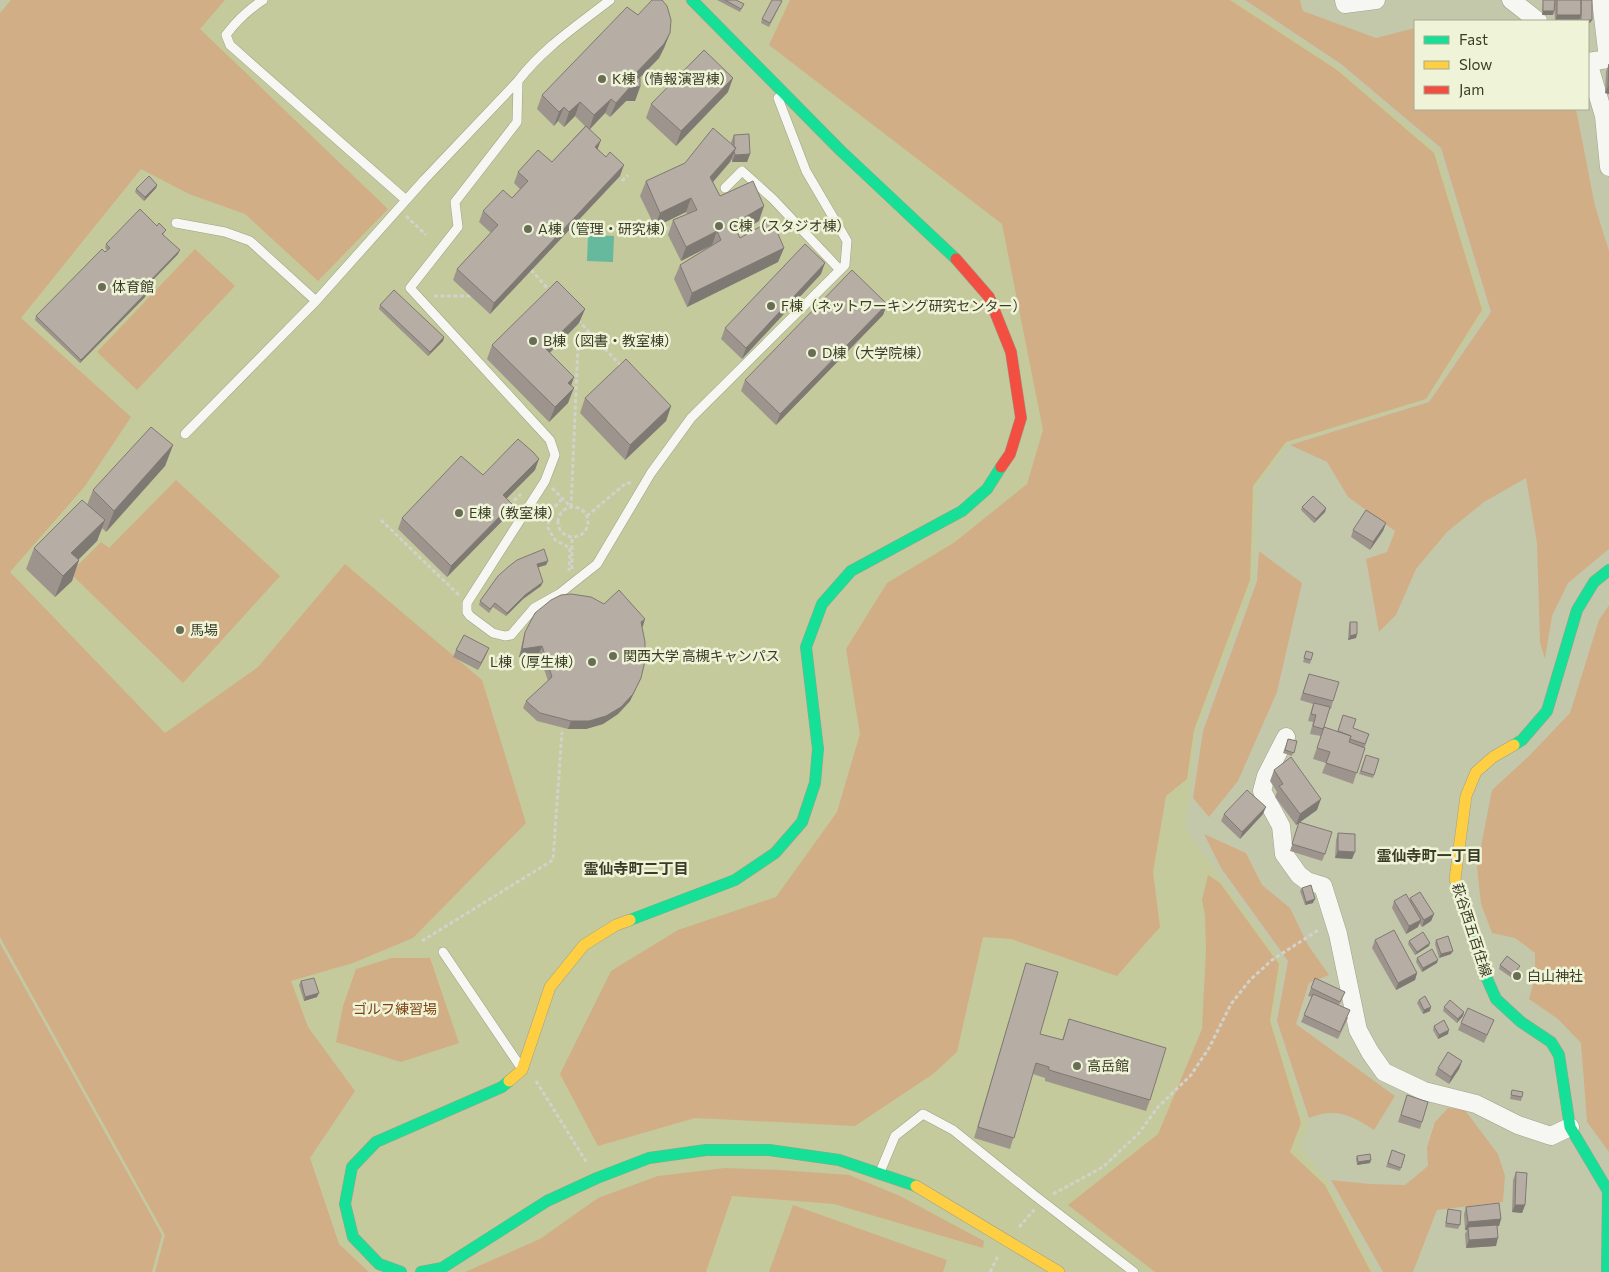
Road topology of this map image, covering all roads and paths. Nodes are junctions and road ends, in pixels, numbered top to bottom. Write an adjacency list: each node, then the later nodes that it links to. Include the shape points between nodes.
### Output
1 (263, 0): 18 (lane, via 230,29 226,35 230,45)
2 (610, 0): 13 (lane, via 561,37 529,66)
3 (692, 0): 12 (street)
4 (1344, 0): 5 (street, via 1344,4)
5 (1376, 0)
6 (1512, 0): 8 (street)
7 (1601, 0): 9 (street)
8 (1537, 20)
9 (1608, 59): 10 (street)
10 (1589, 62)
11 (1589, 65): 14 (street, via 1604,116)
12 (771, 80): 25 (lane, via 806,171 847,241 845,265); 48 (street, via 840,150 962,264 989,297 1012,352 1021,418 1010,454 987,489 962,511 852,571 822,604 806,647 818,748 815,782 802,822 775,853 735,880 616,924 584,945 550,987)
13 (518, 81): 18 (lane); 26 (lane, via 517,122 455,202 458,227 410,288)
14 (1609, 167)
15 (628, 175): 16 (path)
16 (622, 181)
17 (725, 188): 25 (lane, via 742,171 774,199)
18 (406, 200): 19 (lane)
19 (399, 209): 22 (path); 29 (lane)
20 (176, 223): 29 (lane, via 225,232 250,241)
21 (672, 226): 23 (path)
22 (426, 235)
23 (648, 238)
24 (531, 270): 28 (path)
25 (840, 270): 35 (lane, via 691,418)
26 (417, 296): 27 (path); 34 (lane, via 550,440 555,455)
27 (471, 296)
28 (556, 297)
29 (316, 301): 33 (lane)
30 (574, 318): 31 (path)
31 (588, 331): 32 (path); 37 (path, via 578,346)
32 (624, 370)
33 (186, 434)
34 (545, 482): 36 (path); 42 (lane)
35 (645, 482): 38 (path, via 626,483); 41 (lane, via 597,564)
36 (562, 499): 37 (path); 41 (path, via 550,512 548,528 555,540 570,548)
37 (571, 507): 38 (path, via 581,509); 38 (path, via 562,512 558,520 563,534 572,537 582,535 588,526)
38 (587, 516)
39 (381, 520): 42 (path)
40 (1609, 570): 49 (street, 萩谷西五百住線, via 1594,582 1577,610 1547,712 1522,740 1493,757 1476,772 1466,796 1455,879 1481,965 1496,999 1521,1022 1551,1042 1559,1055)
41 (569, 586): 42 (lane, via 534,608 511,635 493,633 470,616)
42 (467, 603)
43 (562, 732): 46 (path, via 553,860)
44 (1286, 737): 45 (street, via 1262,791 1281,826 1284,854 1299,875 1323,886)
45 (1333, 920): 49 (street, via 1358,1030 1384,1072 1424,1091 1476,1104 1518,1125 1551,1136); 52 (path, via 1272,960 1250,980 1231,1004 1191,1075 1158,1107 1139,1133 1103,1167)
46 (422, 941)
47 (443, 952): 48 (lane)
48 (527, 1072): 51 (path); 54 (street, via 502,1087 376,1142 352,1168 345,1204 353,1237 379,1264)
49 (1570, 1127): 59 (street, 萩谷西五百住線, via 1608,1190)
50 (880, 1173): 51 (street, via 839,1160 769,1150 706,1150 649,1158); 52 (lane, via 895,1136 923,1114 953,1130); 53 (street, via 913,1184)
51 (597, 1178): 55 (street, via 547,1201 442,1268)
52 (1041, 1201): 53 (path); 58 (lane)
53 (1008, 1240): 56 (path); 57 (street)
54 (401, 1272)
55 (421, 1272)
56 (990, 1272)
57 (1059, 1272)
58 (1134, 1272)
59 (1607, 1272)

